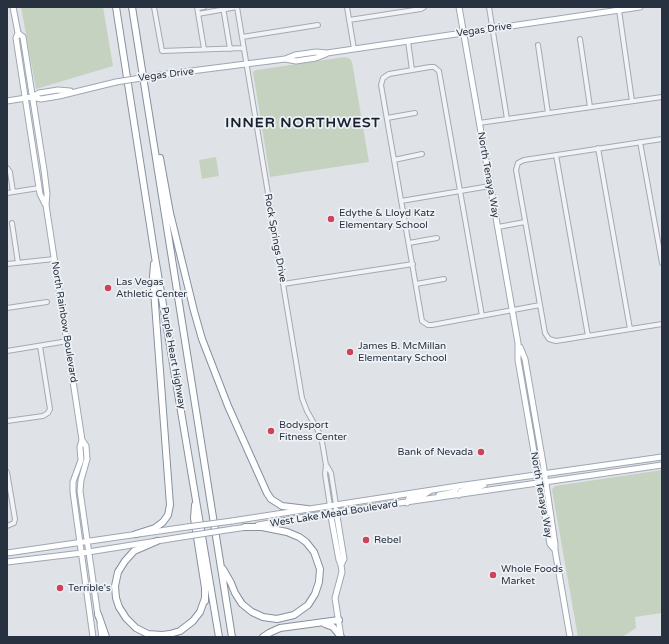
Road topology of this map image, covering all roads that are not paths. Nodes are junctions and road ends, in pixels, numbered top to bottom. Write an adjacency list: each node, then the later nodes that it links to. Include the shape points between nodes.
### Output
1 (13, 7): 19 (main road, North Rainbow Boulevard)
2 (116, 7): 62 (highway, Purple Heart Highway)
3 (132, 7): 38 (highway, Purple Heart Highway)
4 (154, 7): 27 (street, via 162,51)
5 (204, 7): 12 (street)
6 (237, 7): 13 (street); 21 (street, Rock Springs Drive)
7 (347, 7): 16 (street)
8 (424, 7): 16 (street)
9 (459, 7): 20 (main road, North Tenaya Way)
10 (489, 7): 18 (street)
11 (640, 7): 14 (main road, Vegas Drive)
12 (197, 8): 15 (street)
13 (224, 8): 15 (street); 25 (street)
14 (619, 10): 18 (main road, Vegas Drive); 35 (street)
15 (198, 14): 27 (street)
16 (349, 20): 28 (street)
17 (318, 25): 21 (street)
18 (493, 29): 20 (main road, Vegas Drive); 41 (street)
19 (18, 33): 31 (main road, North Rainbow Boulevard, via 23,37); 33 (main road, North Rainbow Boulevard, via 16,38)
20 (464, 33): 23 (main road, Vegas Drive); 42 (main road, North Tenaya Way)
21 (242, 37): 26 (street, Rock Springs Drive)
22 (580, 39): 36 (street)
23 (408, 41): 28 (main road, Vegas Drive); 30 (street)
24 (538, 45): 39 (street)
25 (230, 48): 26 (street); 27 (street)
26 (244, 48): 29 (street, Rock Springs Drive)
27 (204, 49)
28 (354, 49): 29 (main road, Vegas Drive, via 295,55 285,60)
29 (247, 65): 31 (main road, Vegas Drive, bridge, via 160,75 72,92 40,92); 69 (street, Rock Springs Drive)
30 (412, 70): 40 (street, via 389,74 383,78 381,85); 52 (street, via 430,67 437,69 441,75)
31 (32, 97): 33 (main road, Vegas Drive); 56 (main road, North Rainbow Boulevard, via 46,188)
32 (662, 97): 35 (street)
33 (26, 98): 34 (main road, Vegas Drive); 51 (main road, North Rainbow Boulevard)
34 (7, 100)
35 (632, 101): 36 (street)
36 (590, 107): 39 (street)
37 (415, 112): 40 (street)
38 (150, 113): 110 (highway, via 170,213 202,340 228,406 267,493 278,504 288,508); 125 (highway, Purple Heart Highway)
39 (548, 113): 41 (street)
40 (387, 118): 48 (street)
41 (507, 119): 42 (street)
42 (479, 123): 50 (main road, North Tenaya Way)
43 (662, 139): 44 (street)
44 (640, 142): 45 (street); 65 (street)
45 (598, 148): 47 (street); 77 (street)
46 (422, 154): 48 (street)
47 (556, 155): 58 (street, via 518,163 516,170); 78 (street)
48 (394, 160): 55 (street)
49 (7, 168): 53 (street)
50 (490, 186): 52 (street); 59 (main road, North Tenaya Way)
51 (39, 188): 53 (street); 56 (main road, North Rainbow Boulevard)
52 (460, 190): 55 (street); 75 (street)
53 (13, 192): 54 (street)
54 (7, 193)
55 (401, 201): 61 (street)
56 (46, 205): 63 (main road, North Rainbow Boulevard)
57 (12, 222): 64 (street)
58 (525, 222): 59 (street); 72 (street)
59 (498, 227): 74 (main road, North Tenaya Way)
60 (437, 238): 61 (street)
61 (409, 243): 67 (street)
62 (156, 257): 104 (highway, Purple Heart Highway); 114 (highway, via 153,277 170,505 163,522 155,528)
63 (54, 259): 64 (street); 79 (main road, North Rainbow Boulevard)
64 (18, 263): 66 (street)
65 (662, 263)
66 (7, 264)
67 (413, 264): 69 (street); 70 (street)
68 (444, 280): 70 (street)
69 (283, 284): 91 (street, Rock Springs Drive, via 303,402 321,436)
70 (416, 284): 75 (street, via 421,317 426,324)
71 (47, 302): 73 (street)
72 (540, 306): 74 (street); 78 (street, via 545,333 549,339 556,341)
73 (7, 308)
74 (512, 311): 75 (street); 80 (main road, North Tenaya Way)
75 (482, 316)
76 (662, 324): 77 (street)
77 (630, 329): 78 (street)
78 (588, 336)
79 (68, 341): 81 (street); 88 (main road, North Rainbow Boulevard)
80 (518, 343): 83 (main road, North Tenaya Way); 84 (main road, North Tenaya Way)
81 (40, 346): 82 (street); 87 (street, via 50,409 43,416)
82 (7, 350)
83 (518, 360): 84 (main road); 85 (main road, North Tenaya Way)
84 (527, 373): 86 (main road, North Tenaya Way)
85 (522, 380): 86 (main road, via 525,381); 96 (main road, North Tenaya Way)
86 (532, 400): 95 (main road, North Tenaya Way)
87 (7, 421)
88 (82, 440): 116 (main road, North Rainbow Boulevard, via 86,446 87,459 80,487); 117 (main road, North Rainbow Boulevard, via 81,460 73,487)
89 (662, 457): 90 (main road, West Lake Mead Boulevard)
90 (631, 462): 93 (main road); 95 (main road, West Lake Mead Boulevard)
91 (326, 465): 107 (street, Rock Springs Drive, via 331,473); 108 (street, Rock Springs Drive)
92 (662, 465): 93 (main road, West Lake Mead Boulevard)
93 (632, 470): 98 (main road, West Lake Mead Boulevard)
94 (7, 472): 112 (street, via 15,519 14,523)
95 (544, 473): 96 (main road, West Lake Mead Boulevard); 98 (main road, North Tenaya Way)
96 (538, 474): 97 (main road, West Lake Mead Boulevard); 99 (main road, North Tenaya Way)
97 (494, 481): 100 (main road, West Lake Mead Boulevard); 103 (main road, via 461,491)
98 (546, 482): 99 (main road, West Lake Mead Boulevard); 119 (main road, North Tenaya Way)
99 (539, 484): 103 (main road, West Lake Mead Boulevard); 119 (main road, North Tenaya Way, via 550,544)
100 (458, 486): 101 (main road, West Lake Mead Boulevard); 105 (main road, via 454,492 440,494)
101 (433, 490): 102 (main road, West Lake Mead Boulevard); 106 (main road, via 422,496 410,498)
102 (405, 494): 107 (main road, West Lake Mead Boulevard); 109 (main road, via 403,499)
103 (459, 495): 105 (main road, West Lake Mead Boulevard)
104 (196, 497): 126 (highway, via 194,518); 134 (highway, Purple Heart Highway)
105 (433, 499): 106 (main road, West Lake Mead Boulevard)
106 (407, 503): 109 (main road, West Lake Mead Boulevard)
107 (336, 505): 108 (main road, West Lake Mead Boulevard); 111 (main road, Rock Springs Drive)
108 (330, 506): 110 (main road, West Lake Mead Boulevard); 111 (main road, Rock Springs Drive)
109 (374, 507): 111 (main road, West Lake Mead Boulevard)
110 (307, 509): 114 (main road, West Lake Mead Boulevard, bridge)
111 (333, 513): 113 (main road, West Lake Mead Boulevard); 128 (main road, Rock Springs Drive, via 338,560 342,572 335,598)
112 (7, 526)
113 (245, 527): 115 (main road, West Lake Mead Boulevard, bridge); 125 (highway, via 262,527 287,532 309,545 320,569 320,582 313,598 305,608 290,617 272,619 259,616 248,610 239,600)
114 (136, 534): 116 (main road, West Lake Mead Boulevard)
115 (157, 541): 120 (main road, West Lake Mead Boulevard); 126 (highway, via 134,551 120,568 115,594 126,618 136,628 148,634 175,633 193,621 200,612)
116 (88, 542): 117 (main road, West Lake Mead Boulevard); 120 (main road, North Rainbow Boulevard)
117 (80, 543): 118 (main road, West Lake Mead Boulevard); 122 (main road, North Rainbow Boulevard)
118 (31, 550): 121 (main road, West Lake Mead Boulevard); 123 (main road)
119 (555, 550): 138 (main road, North Tenaya Way)
120 (90, 552): 122 (main road, West Lake Mead Boulevard); 127 (main road, North Rainbow Boulevard)
121 (7, 553)
122 (82, 553): 124 (main road, West Lake Mead Boulevard); 130 (main road, North Rainbow Boulevard)
123 (7, 557)
124 (7, 562)
125 (221, 565): 135 (highway, Purple Heart Highway)
126 (205, 598): 133 (highway, via 205,605 193,625)
127 (98, 614): 131 (main road, North Rainbow Boulevard); 132 (highway)
128 (339, 620): 129 (highway); 137 (main road, Rock Springs Drive)
129 (322, 623): 136 (highway, via 276,629); 137 (highway, via 333,626)
130 (93, 637)
131 (102, 637)
132 (106, 637)
133 (171, 637)
134 (219, 637)
135 (232, 637)
136 (263, 637)
137 (341, 637)
138 (570, 637)

